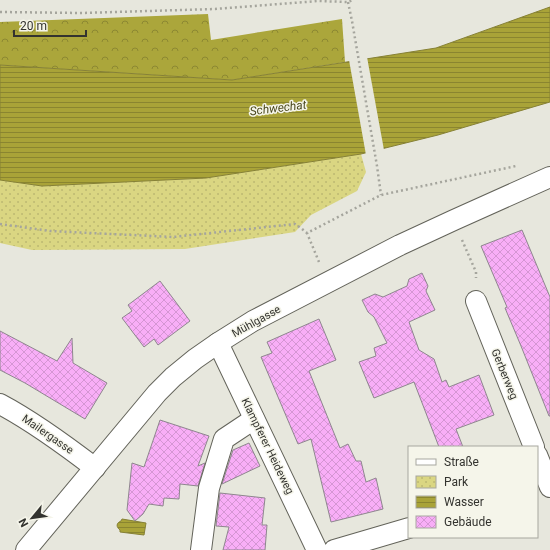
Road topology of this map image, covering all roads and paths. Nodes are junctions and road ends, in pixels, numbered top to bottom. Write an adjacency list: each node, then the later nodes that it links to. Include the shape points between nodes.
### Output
1 (353, 0): 2 (path)
2 (348, 2): 3 (path, via 318,1 215,9 90,13); 6 (path)
3 (0, 12)
4 (518, 166): 6 (path)
5 (550, 177): 7 (street, Mühlgasse)
6 (381, 195): 9 (path)
7 (454, 220): 10 (street, Mühlgasse); 11 (path, via 476,272)
8 (0, 224): 9 (path, via 50,231 173,237 295,224)
9 (307, 233): 10 (path)
10 (329, 282): 12 (street, Mühlgasse, via 253,321)
11 (476, 301): 15 (street, Gerberweg)
12 (218, 343): 14 (street, Klampferer Heideweg); 17 (street, Mühlgasse, via 173,377 157,393)
13 (0, 404): 17 (street, Mailergasse, via 23,416)
14 (254, 419): 23 (street, via 224,439 209,488); 24 (street, Klampferer Heideweg)
15 (534, 446)
16 (538, 457): 18 (street)
17 (95, 468): 22 (street, Mühlgasse)
18 (550, 487)
19 (550, 493): 20 (street)
20 (538, 496)
21 (408, 528): 25 (street)
22 (26, 550)
23 (201, 550)
24 (317, 550)
25 (334, 550)

